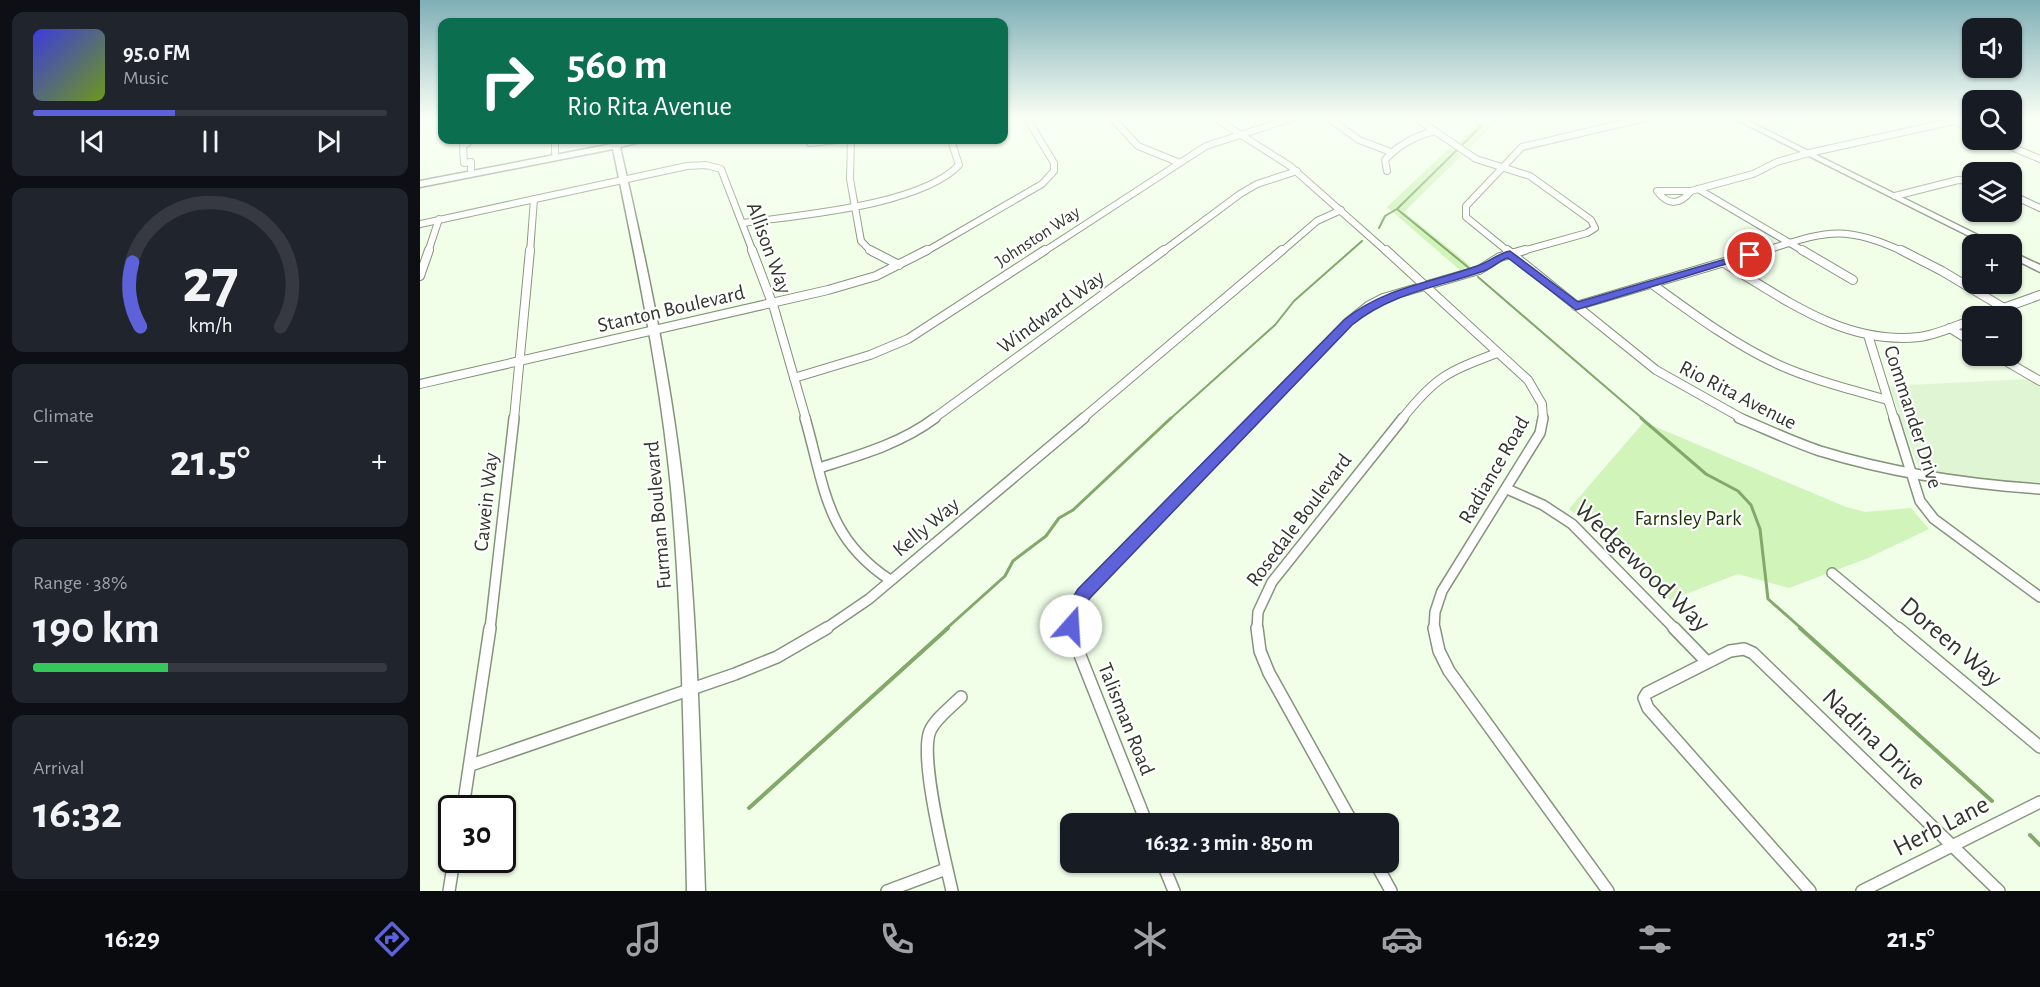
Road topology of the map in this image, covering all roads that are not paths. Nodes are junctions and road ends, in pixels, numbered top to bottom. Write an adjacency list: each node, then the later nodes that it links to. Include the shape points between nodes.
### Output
1 (464, 159): 18 (street, via 464,163 471,162)
2 (527, 159): 18 (street)
3 (536, 159): 23 (street)
4 (620, 159): 21 (street, Furman Boulevard)
5 (850, 159): 28 (street)
6 (957, 159): 28 (street, via 959,163 948,176 915,192)
7 (1051, 159): 39 (street, Stanton Boulevard, via 1051,176 1042,184)
8 (1169, 159): 16 (street)
9 (1187, 159): 16 (street, Johnston Way)
10 (1278, 159): 19 (street, Radiance Road)
11 (1386, 159): 20 (street)
12 (1475, 159): 17 (street)
13 (1510, 159): 17 (street, Rio Rita Avenue)
14 (1790, 159): 24 (street, via 1753,174)
15 (1820, 159): 25 (street)
16 (1180, 163): 58 (street, Johnston Way, via 917,334 870,355)
17 (1502, 167): 36 (street, Rio Rita Avenue, via 1465,211 1469,220); 36 (street, Talisman Road, via 1534,179 1591,220 1595,228)
18 (471, 170): 23 (street)
19 (1297, 171): 30 (street, Radiance Road); 62 (street, Windward Way, via 1240,194 915,433)
20 (1387, 171)
21 (622, 179): 26 (street, Allison Way); 32 (street, Allison Way, via 687,166 718,168 724,173); 52 (street, Furman Boulevard)
22 (1962, 180): 25 (street)
23 (420, 182)
24 (1695, 190): 24 (street, via 1664,190 1657,191 1678,204); 35 (street)
25 (1895, 196): 34 (street)
26 (534, 199): 31 (street, Allison Way); 56 (street, Cawein Way)
27 (2022, 200): 29 (street)
28 (854, 204): 32 (street); 39 (street, via 865,246)
29 (2040, 208)
30 (1341, 210): 44 (street, Radiance Road); 67 (street, Kelly Way, via 1317,221)
31 (439, 219): 33 (street, Allison Way); 41 (street)
32 (743, 223): 46 (street, Allison Way)
33 (420, 224)
34 (1971, 234)
35 (1790, 243): 38 (street); 42 (street); 48 (street, via 1834,231 1869,236)
36 (1510, 254): 44 (street, Talisman Road, via 1484,268); 47 (street, Rio Rita Avenue)
37 (2022, 260): 40 (street)
38 (1724, 263): 43 (street); 53 (street, via 1810,316)
39 (899, 266): 46 (street, Stanton Boulevard, via 854,284)
40 (2040, 269)
41 (420, 276)
42 (1853, 280)
43 (1652, 284): 47 (street); 61 (street, via 1765,359 1819,381)
44 (1425, 285): 55 (street, Radiance Road); 76 (street, Talisman Road, via 1383,298 1356,315 1084,594 1074,609 1072,635)
45 (2040, 295): 49 (street)
46 (772, 303): 52 (street, Stanton Boulevard); 58 (street, Allison Way)
47 (1576, 306): 63 (street, Rio Rita Avenue, via 1656,370 1732,415 1824,452)
48 (2000, 306)
49 (2010, 306)
50 (1962, 324): 51 (street)
51 (1950, 328): 53 (street, via 1908,338); 54 (street)
52 (652, 330): 56 (street, Stanton Boulevard); 70 (street, Furman Boulevard, via 677,487)
53 (1868, 335): 61 (street, Commander Drive)
54 (1962, 336)
55 (1497, 352): 64 (street, Radiance Road, via 1534,387 1544,415 1540,433); 77 (street, Rosedale Boulevard, via 1454,369 1427,388 1272,582 1262,601 1257,626 1264,664)
56 (521, 360): 60 (street, Stanton Boulevard); 73 (street, Cawein Way, via 500,562)
57 (2014, 366): 59 (street)
58 (794, 378): 62 (street, Allison Way)
59 (2040, 381)
60 (420, 384)
61 (1887, 400): 63 (street, Commander Drive)
62 (819, 468): 67 (street, Allison Way, via 842,538 859,558)
63 (1911, 475): 65 (street, Rio Rita Avenue, via 1975,485); 68 (street, Commander Drive, via 1920,501 1934,519)
64 (1507, 489): 69 (street, Wedgewood Way, via 1572,524); 89 (street, Radiance Road, via 1436,602 1434,639 1449,671)
65 (2040, 489)
66 (1832, 573): 72 (street, Doreen Way)
67 (890, 580): 70 (street, Kelly Way, via 850,614 814,637 777,657)
68 (2040, 597)
69 (1707, 662): 78 (street, Nadina Drive, via 1737,649 1753,653); 90 (street, Wedgewood Way, via 1649,691 1645,701)
70 (690, 690): 73 (street, Kelly Way); 84 (street, Furman Boulevard)
71 (961, 697): 79 (street, via 926,737)
72 (2040, 747)
73 (471, 765): 74 (street, Cawein Way)
74 (465, 795)
75 (2040, 802): 78 (street, Herb Lane)
76 (1143, 813)
77 (1347, 813)
78 (1951, 845): 91 (street, Herb Lane); 92 (street, Nadina Drive)
79 (946, 869): 85 (street); 86 (street)
80 (452, 873): 83 (street)
81 (1167, 873): 87 (street)
82 (1381, 873): 88 (street)
83 (449, 891)
84 (696, 891)
85 (886, 891)
86 (952, 891)
87 (1174, 891)
88 (1391, 891)
89 (1608, 891)
90 (1810, 891)
91 (1862, 891)
92 (1999, 891)

